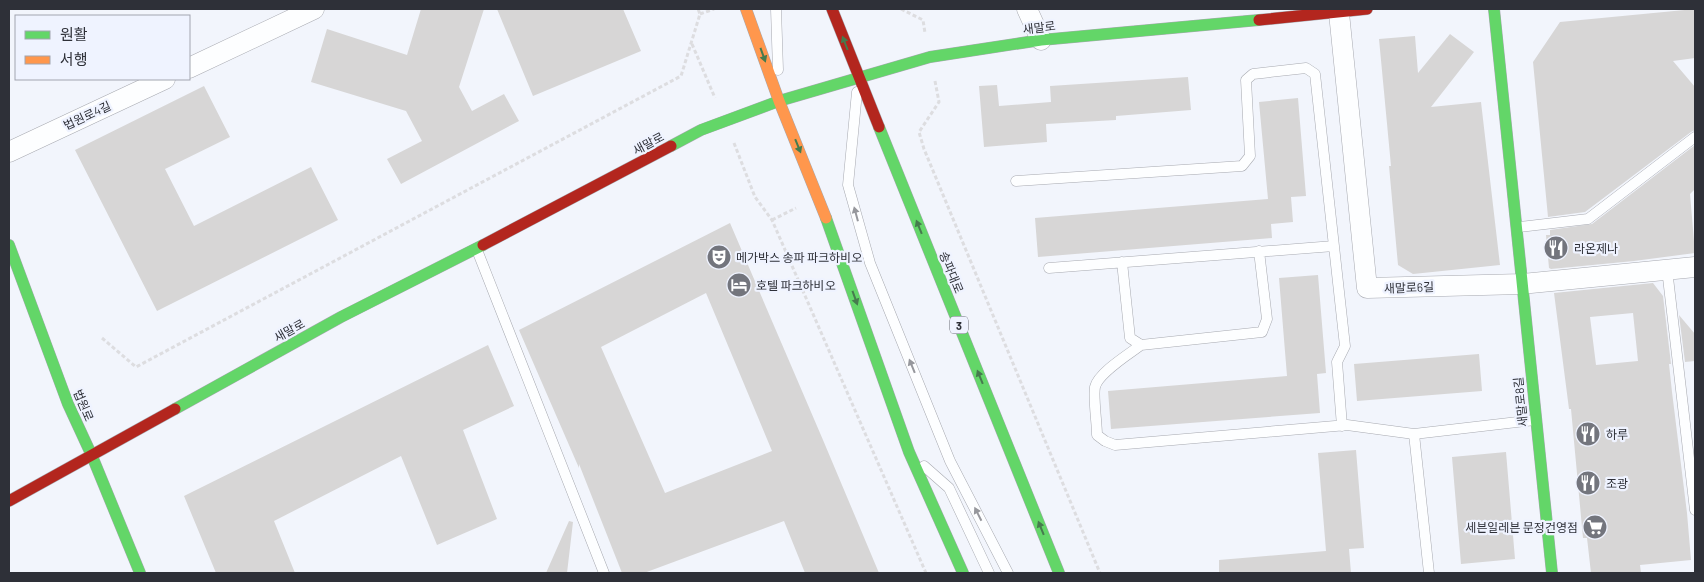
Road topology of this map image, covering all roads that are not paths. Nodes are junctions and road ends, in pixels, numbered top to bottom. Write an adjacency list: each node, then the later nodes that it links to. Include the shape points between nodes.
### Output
1 (314, 9): 10 (street)
2 (746, 9): 13 (main road, one-way to 13)
3 (776, 9): 13 (lane)
4 (832, 9): 11 (main road, 송파대로 / 3, one-way to 4)
5 (1027, 9): 9 (street)
6 (1367, 9): 8 (main road, 새말로)
7 (1494, 9): 17 (main road, 새말로8길)
8 (1339, 13): 9 (main road, 새말로); 26 (street, 새말로6길, via 1367,288)
9 (1041, 40): 11 (main road, 새말로, via 930,57)
10 (190, 68)
11 (858, 78): 13 (main road, 새말로); 39 (lane, one-way to 11, via 950,461 870,263 848,185); 40 (main road, 송파대로 / 3, one-way to 11)
12 (163, 80): 15 (street, 법원로4길)
13 (779, 101): 20 (main road, 새말로, via 701,130); 31 (main road, one-way to 31, via 819,197)
14 (1695, 137): 17 (lane, via 1588,219)
15 (9, 152)
16 (1016, 181): 19 (lane, via 1242,166 1250,156 1246,80 1253,74 1306,68 1315,74)
17 (1518, 227): 26 (main road, 새말로8길)
18 (9, 245): 32 (main road, 법원로, via 68,404)
19 (1334, 246): 21 (lane); 29 (lane, via 1346,346 1337,362)
20 (477, 249): 32 (main road, 새말로, via 341,317); 36 (lane)
21 (1259, 251): 22 (lane); 27 (lane, via 1267,319 1262,332)
22 (1122, 262): 24 (lane); 27 (lane, via 1130,338)
23 (1695, 267): 25 (street, 새말로6길)
24 (1049, 268)
25 (1667, 269): 26 (street, 새말로6길); 34 (lane)
26 (1522, 284): 28 (main road, 새말로8길)
27 (1141, 345): 29 (lane, via 1113,366 1095,387 1097,435 1105,441 1115,445)
28 (1536, 420): 30 (lane); 42 (main road, 새말로8길)
29 (1342, 426): 30 (lane)
30 (1414, 434): 41 (lane)
31 (909, 452): 37 (main road); 38 (lane, via 949,488)
32 (92, 456): 33 (main road, 새말로); 35 (main road, 법원로)
33 (9, 501)
34 (1695, 510)
35 (140, 573)
36 (604, 573)
37 (963, 573)
38 (989, 573)
39 (1008, 573)
40 (1059, 573)
41 (1428, 573)
42 (1552, 573)

